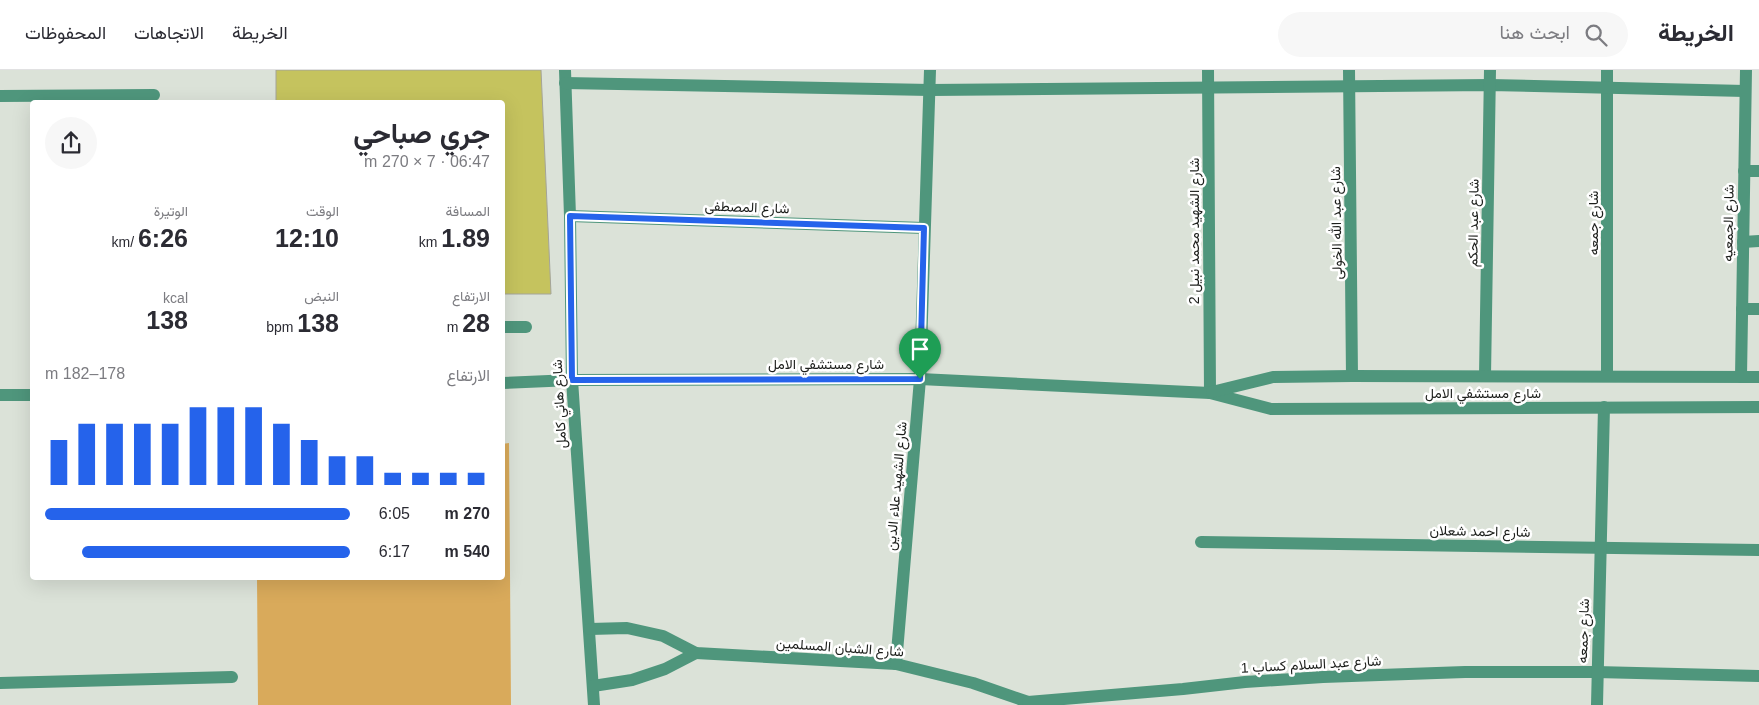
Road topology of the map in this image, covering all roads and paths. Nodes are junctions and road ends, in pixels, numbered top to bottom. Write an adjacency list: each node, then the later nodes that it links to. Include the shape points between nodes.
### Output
1 (930, 70): 12 (street, شارع الشهيد علاء الدين)
2 (1208, 70): 9 (street, شارع الشهيد محمد نبيل 2)
3 (1349, 70): 10 (street, شارع عبد الله الخولى)
4 (1490, 70): 8 (street, شارع عبد الحكم)
5 (1607, 70): 11 (street, شارع جمعه)
6 (1746, 70): 13 (street, شارع الجمعيه)
7 (565, 76): 12 (street); 18 (street, شارع هاني كامل)
8 (1490, 85): 10 (street); 11 (street); 27 (street, شارع عبد الحكم)
9 (1209, 86): 10 (street); 12 (street); 34 (street, شارع الشهيد محمد نبيل 2)
10 (1350, 86): 26 (street, شارع عبد الله الخولى)
11 (1608, 87): 13 (street); 28 (street, شارع جمعه)
12 (930, 90): 19 (street, شارع الشهيد علاء الدين)
13 (1746, 91): 16 (street, شارع الجمعيه)
14 (154, 95): 15 (street)
15 (0, 96)
16 (1744, 171): 17 (street); 21 (street, شارع الجمعيه)
17 (1759, 171)
18 (570, 216): 19 (street, شارع المصطفى); 32 (street, شارع هاني كامل)
19 (924, 228): 31 (street, شارع الشهيد علاء الدين)
20 (1759, 241): 21 (street)
21 (1743, 242): 22 (street, شارع الجمعيه)
22 (1742, 309): 23 (street); 29 (street, شارع الجمعيه)
23 (1759, 309)
24 (505, 326): 25 (street)
25 (526, 327)
26 (1352, 376): 27 (street, شارع مستشفي الامل); 34 (street, شارع مستشفي الامل, via 1273,377)
27 (1485, 376): 28 (street, شارع مستشفي الامل)
28 (1607, 376): 29 (street, شارع مستشفي الامل)
29 (1741, 377): 30 (street, شارع مستشفي الامل)
30 (1759, 377)
31 (920, 379): 32 (street, شارع مستشفي الامل); 34 (street, شارع مستشفي الامل); 44 (street, شارع الشهيد علاء الدين)
32 (572, 380): 33 (street, شارع مستشفي الامل); 42 (street, شارع هاني كامل)
33 (505, 383)
34 (1210, 393): 37 (street, شارع مستشفي الامل, via 1271,409)
35 (0, 395): 36 (street)
36 (30, 395)
37 (1604, 407): 38 (street, شارع مستشفي الامل); 40 (street, شارع جمعه)
38 (1759, 407)
39 (1201, 542): 40 (street, شارع احمد شعلان)
40 (1600, 548): 41 (street, شارع احمد شعلان); 45 (street, شارع جمعه)
41 (1759, 550)
42 (590, 629): 43 (street, شارع الشبان المسلمين, via 627,628 663,636); 49 (street, شارع هاني كامل)
43 (696, 653): 44 (street, شارع الشبان المسلمين); 49 (street, via 649,675)
44 (896, 664): 50 (street, شارع الشبان المسلمين, via 972,683)
45 (1596, 672): 46 (street, شارع عبد السلام كساب 1); 50 (street, شارع عبد السلام كساب 1, via 1323,677); 52 (street, شارع جمعه)
46 (1759, 676)
47 (232, 678): 48 (street)
48 (0, 683)
49 (593, 686): 51 (street, شارع هاني كامل)
50 (1032, 703)
51 (594, 705)
52 (1597, 705)

